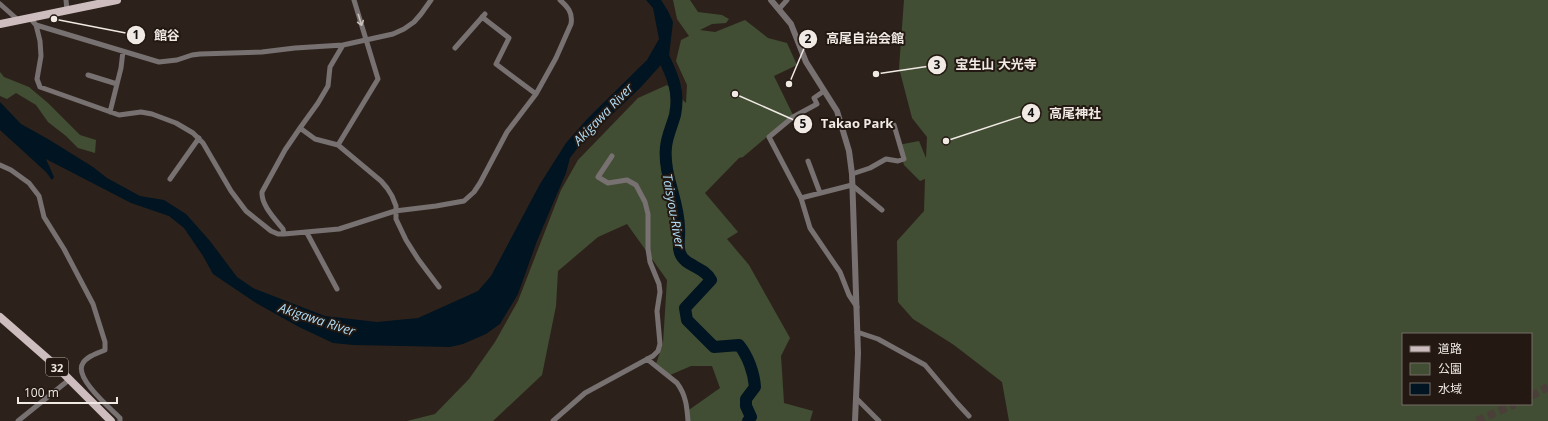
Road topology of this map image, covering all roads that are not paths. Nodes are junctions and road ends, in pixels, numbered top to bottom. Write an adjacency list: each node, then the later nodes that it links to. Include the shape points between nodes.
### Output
1 (66, 0): 9 (street)
2 (117, 0): 9 (main road)
3 (354, 0): 15 (street, one-way to 15)
4 (431, 0): 15 (street, via 414,22 404,29)
5 (560, 0): 22 (street, via 572,15 571,24)
6 (771, 0): 10 (street)
7 (787, 0): 10 (street)
8 (0, 4): 12 (street)
9 (67, 10): 11 (main road)
10 (780, 10): 21 (street, via 793,28 806,62)
11 (30, 18): 12 (main road); 14 (street)
12 (18, 20): 13 (main road)
13 (0, 24)
14 (36, 25): 18 (street); 23 (street, via 41,56 38,84 44,89)
15 (366, 40): 16 (street); 27 (street, via 378,79)
16 (343, 45): 18 (street, via 200,54 159,62); 25 (street, via 330,67 328,86)
17 (455, 48): 22 (street, via 483,16 509,38 496,64)
18 (123, 52): 20 (street)
19 (88, 75): 20 (street)
20 (117, 84): 23 (street)
21 (824, 91): 31 (street, via 835,108 842,126); 35 (street, via 814,98 818,104 793,117 769,137)
22 (536, 94): 37 (street, via 507,132 474,192 464,201)
23 (110, 112): 26 (street, via 119,115 140,112 152,114 176,123)
24 (894, 125): 31 (street, via 904,159 886,159)
25 (300, 128): 27 (street, via 315,139); 39 (street, via 262,192 265,204)
26 (199, 138): 32 (street); 39 (street, via 246,211 271,231)
27 (338, 145): 37 (street, via 381,181 392,196)
28 (612, 156): 45 (street, via 598,177 608,183 627,180 636,185 648,214 650,262 660,292 657,311 660,344 658,351)
29 (808, 161): 34 (street)
30 (0, 165): 51 (street, via 14,172 36,191 44,217 93,304 106,346 104,350 84,361 82,371 90,387)
31 (852, 174): 33 (street)
32 (170, 179)
33 (852, 185): 34 (street); 36 (street); 42 (street)
34 (820, 193): 35 (street)
35 (801, 198): 42 (street, via 810,228 840,272)
36 (882, 210)
37 (395, 211): 38 (street, via 339,229); 40 (street, via 396,219 408,244)
38 (307, 233): 39 (street); 41 (street)
39 (284, 234)
40 (439, 287)
41 (337, 290)
42 (857, 307): 44 (street)
43 (0, 317): 46 (main road, 32)
44 (857, 332): 47 (street); 48 (street, via 878,339 925,365)
45 (647, 359): 52 (street, via 585,393); 53 (street, via 681,388)
46 (70, 379): 49 (street); 50 (main road, 32)
47 (856, 398): 54 (street); 55 (street)
48 (969, 416)
49 (18, 421)
50 (111, 421)
51 (120, 421)
52 (553, 421)
53 (688, 421)
54 (855, 421)
55 (879, 421)

